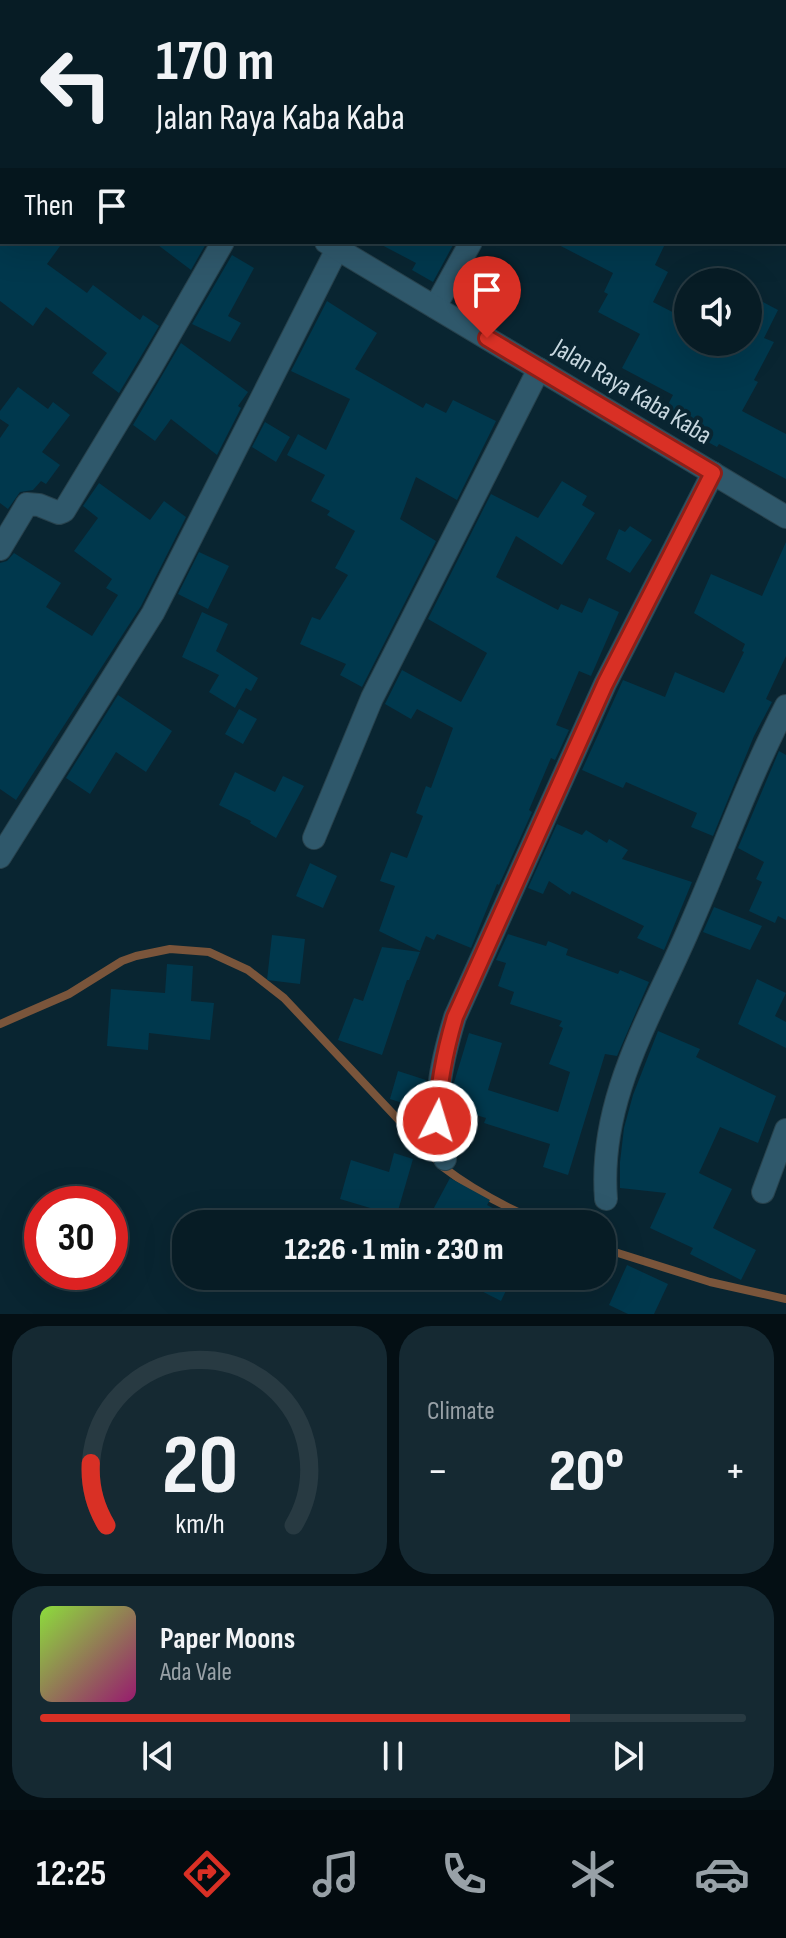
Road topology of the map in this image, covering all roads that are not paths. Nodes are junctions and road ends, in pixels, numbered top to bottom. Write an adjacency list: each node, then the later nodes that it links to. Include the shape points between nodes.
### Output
1 (222, 244): 8 (street, via 63,512 27,504)
2 (470, 244): 4 (street)
3 (344, 247): 4 (street, Jalan Raya Kaba Kaba); 11 (street, via 153,613)
4 (435, 307): 5 (street, Jalan Raya Kaba Kaba)
5 (539, 369): 6 (street, Jalan Raya Kaba Kaba); 10 (street, via 372,698)
6 (713, 473): 7 (street, Jalan Raya Kaba Kaba); 13 (street, via 605,684 455,1017 438,1097)
7 (786, 517)
8 (0, 549)
9 (786, 706): 15 (street, via 639,1034 608,1134)
10 (314, 838)
11 (4, 841)
12 (786, 1130): 14 (street)
13 (445, 1159)
14 (763, 1192)
15 (606, 1199)

